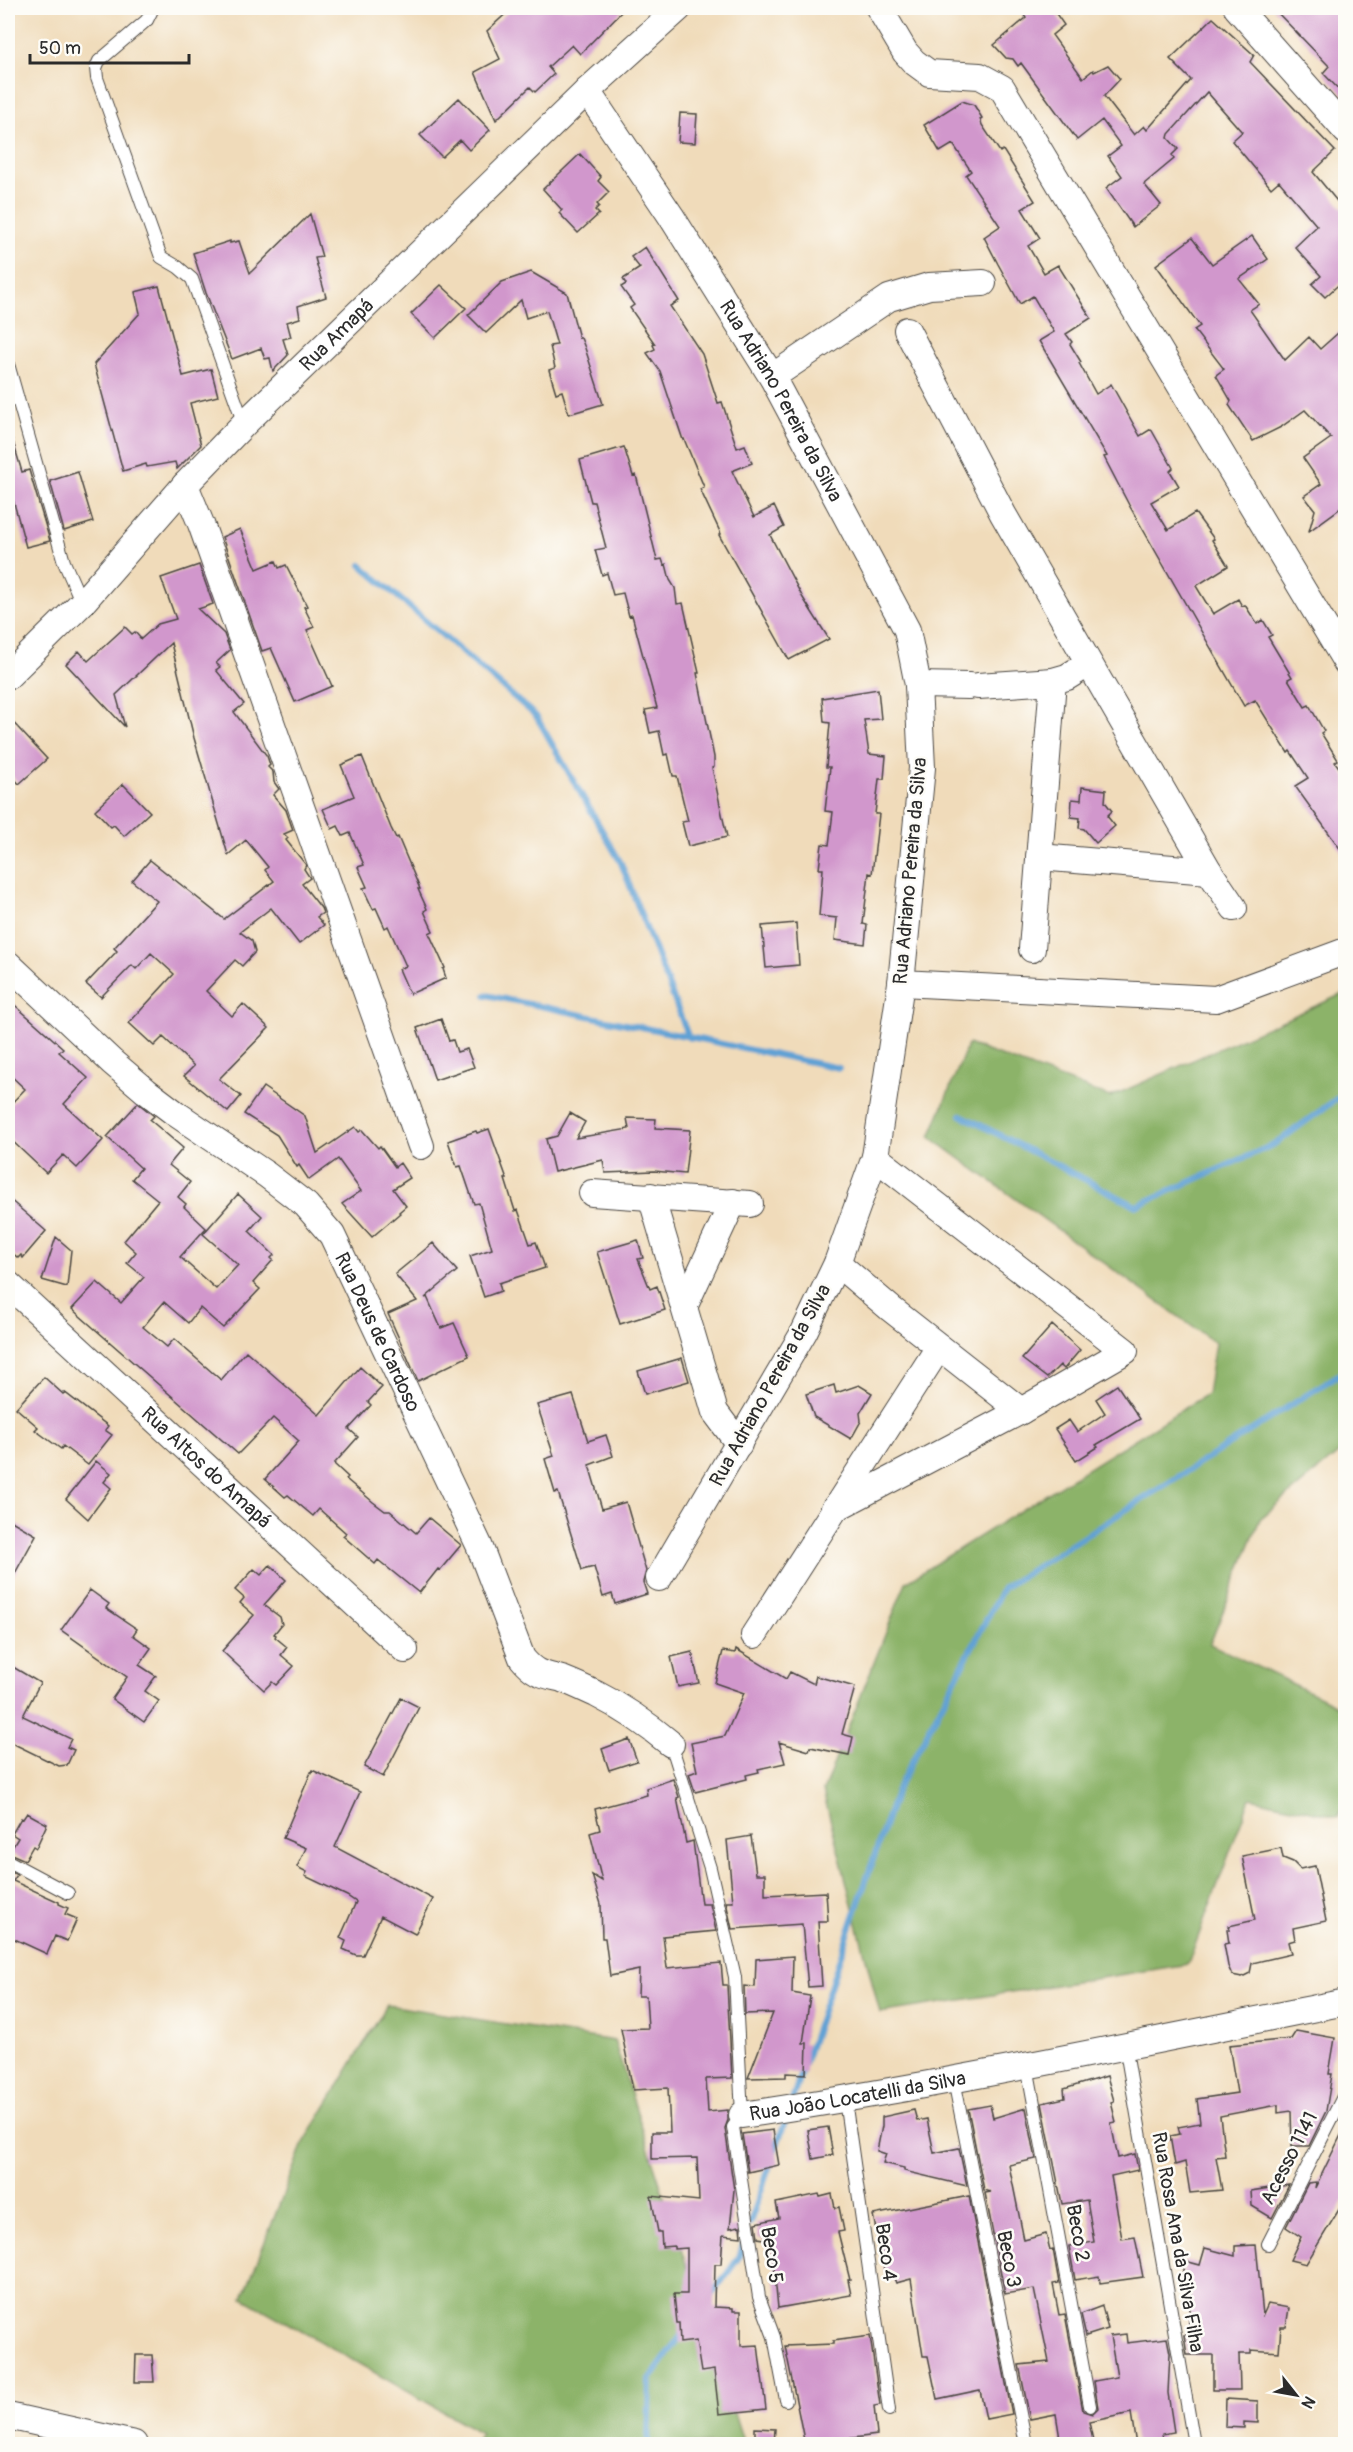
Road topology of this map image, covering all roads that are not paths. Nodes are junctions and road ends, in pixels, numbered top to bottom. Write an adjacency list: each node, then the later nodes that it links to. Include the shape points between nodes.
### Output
1 (153, 8): 11 (lane, via 147,20 99,61 97,78 161,257 192,279)
2 (679, 8): 5 (street, Rua Amapá)
3 (879, 8): 14 (street, via 905,52 929,73 980,76 1002,88)
4 (1237, 8): 6 (street)
5 (587, 91): 10 (street, Rua Adriano Pereira da Silva); 11 (street, Rua Amapá)
6 (1346, 131)
7 (983, 283): 10 (street, via 929,286 889,298)
8 (907, 330): 15 (street, via 1003,514)
9 (8, 364): 13 (lane, via 64,562)
10 (772, 377): 18 (street, Rua Adriano Pereira da Silva, via 907,630)
11 (244, 424): 12 (street, Rua Amapá)
12 (185, 485): 13 (street, Rua Amapá); 26 (street)
13 (82, 603): 16 (street, Rua Amapá)
14 (1346, 662)
15 (1088, 664): 17 (street); 20 (street)
16 (8, 676)
17 (1053, 681): 18 (street); 19 (street)
18 (918, 685): 25 (street, Rua Adriano Pereira da Silva, via 922,768)
19 (1040, 857): 20 (street); 22 (street)
20 (1209, 871): 21 (street)
21 (1234, 908)
22 (1032, 949)
23 (1346, 951): 25 (street, via 1216,999)
24 (8, 964): 40 (street, Rua Deus de Cardoso, via 138,1084 306,1205 332,1235 479,1545 522,1658 541,1675 597,1694 640,1718)
25 (901, 983): 27 (street, Rua Adriano Pereira da Silva)
26 (421, 1146)
27 (875, 1157): 30 (street, Rua Adriano Pereira da Silva); 34 (street, via 1125,1352)
28 (592, 1193): 29 (street)
29 (651, 1196): 32 (street); 32 (street, via 741,1203)
30 (837, 1263): 33 (street); 35 (street, Rua Adriano Pereira da Silva, via 804,1332)
31 (8, 1284): 39 (street, Rua Altos do Amapá)
32 (685, 1305): 35 (street, via 715,1412)
33 (939, 1347): 34 (street); 36 (street)
34 (1021, 1411): 36 (street)
35 (739, 1444): 37 (street, Rua Adriano Pereira da Silva)
36 (834, 1509): 38 (street)
37 (659, 1578)
38 (754, 1635)
39 (405, 1650)
40 (671, 1744): 49 (lane, Rua João Locatelli da Silva, via 710,1868 735,1977)
41 (8, 1861): 42 (lane)
42 (68, 1893)
43 (1346, 2002): 44 (street, Rua João Locatelli da Silva)
44 (1125, 2045): 45 (street, Rua João Locatelli da Silva); 57 (lane, Rua Rosa Ana da Silva Filha)
45 (1027, 2066): 46 (street, Rua João Locatelli da Silva); 52 (lane, Beco 2)
46 (954, 2080): 48 (street, Rua João Locatelli da Silva); 56 (lane, Beco 3)
47 (1346, 2091): 50 (lane, Acesso 1141)
48 (844, 2100): 49 (street, Rua João Locatelli da Silva); 53 (lane, Beco 4)
49 (742, 2115): 51 (lane, Beco 5, via 733,2127 757,2286 774,2337)
50 (1268, 2244)
51 (786, 2400)
52 (1090, 2406)
53 (889, 2410)
54 (8, 2416): 55 (street)
55 (134, 2445)
56 (1026, 2445)
57 (1194, 2445)

